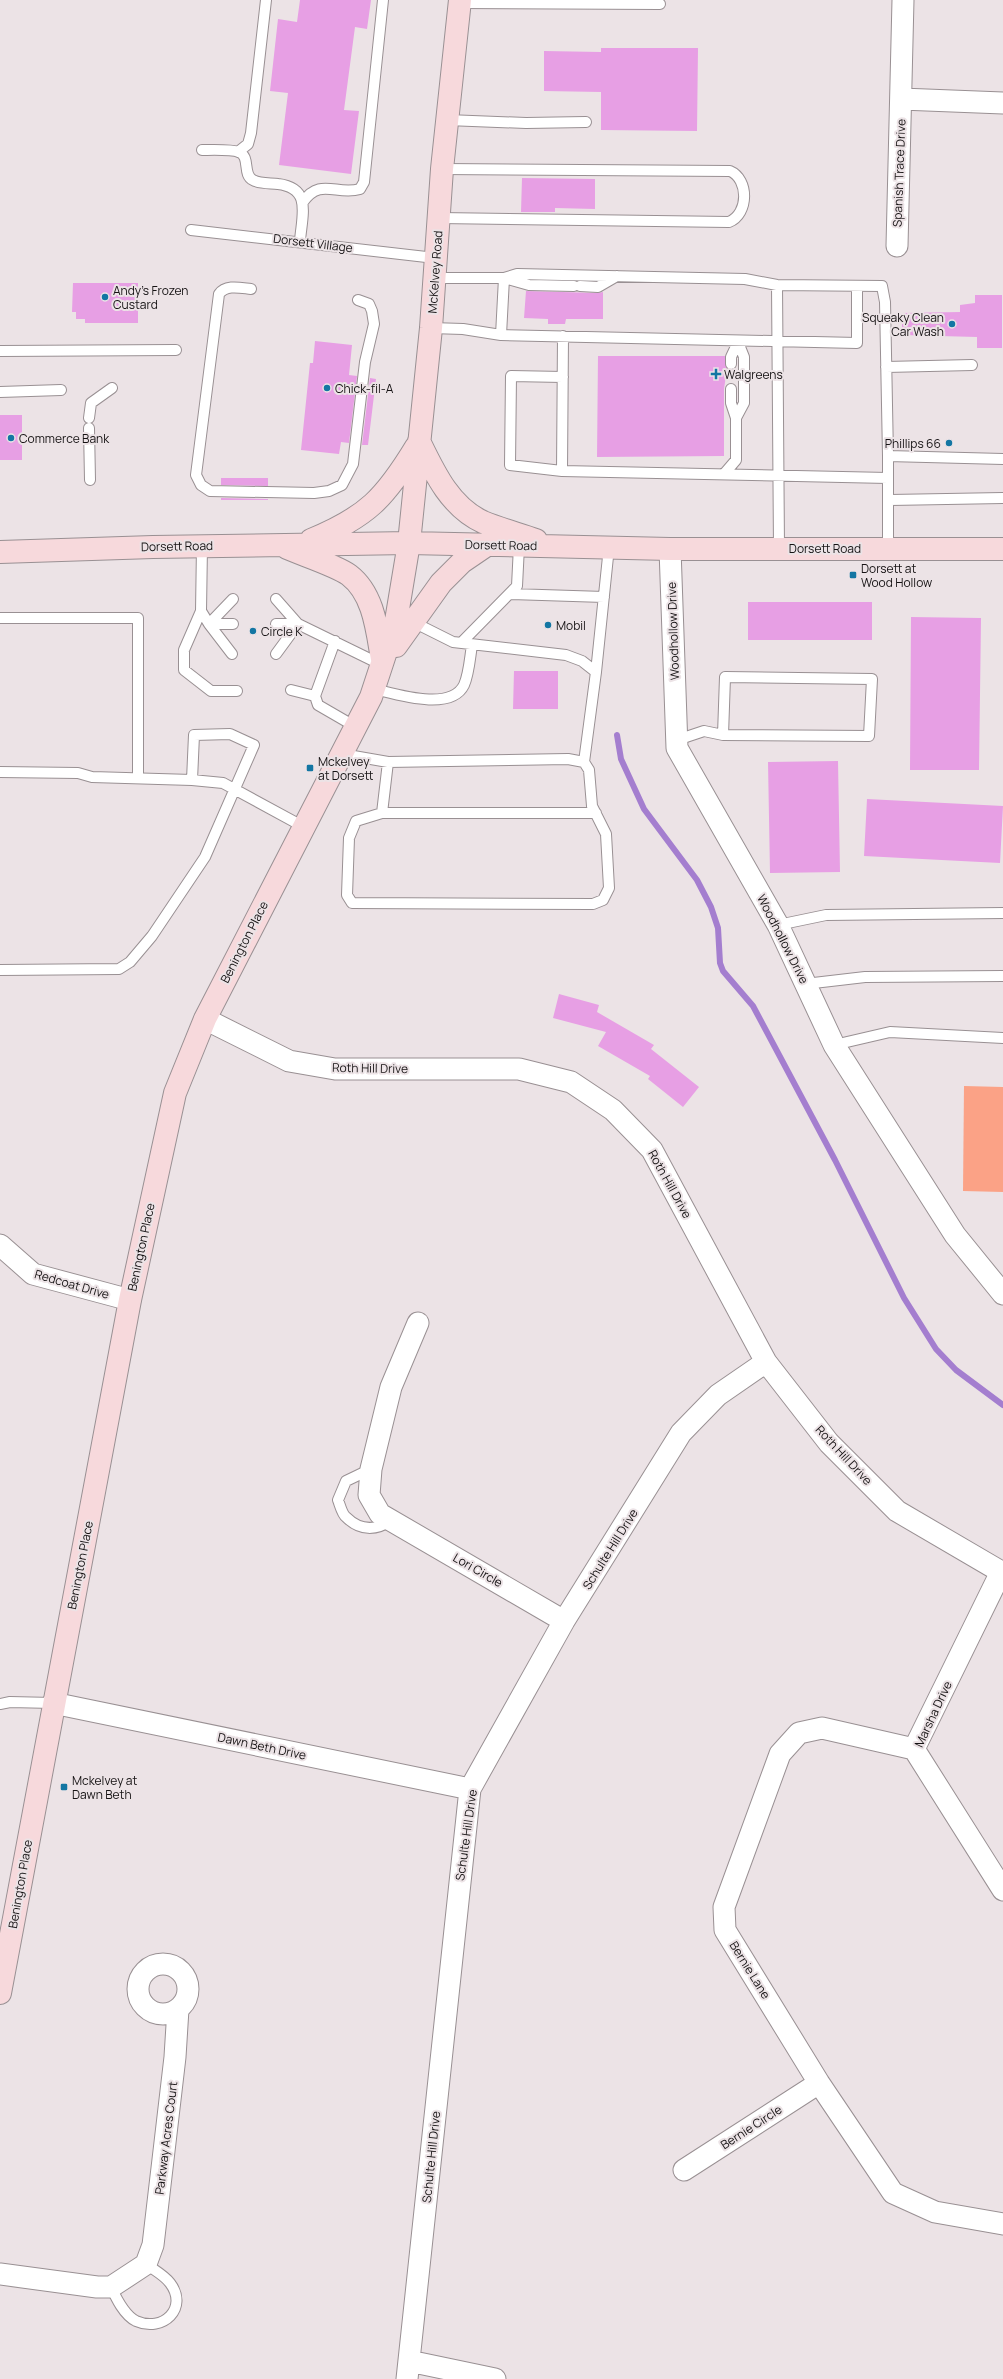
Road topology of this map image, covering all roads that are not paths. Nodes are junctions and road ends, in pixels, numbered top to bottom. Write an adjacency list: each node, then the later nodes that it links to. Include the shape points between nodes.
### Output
1 (266, 0): 11 (lane, via 251,133 248,144)
2 (383, 0): 13 (lane, via 364,182 360,189 351,191 319,188 309,193)
3 (903, 0): 6 (street, Spanish Trace Drive)
4 (460, 2): 5 (lane); 8 (main road, McKelvey Road)
5 (660, 4)
6 (901, 99): 7 (street); 17 (street, Spanish Trace Drive)
7 (1003, 103)
8 (447, 120): 9 (lane); 12 (main road, McKelvey Road)
9 (586, 122)
10 (202, 150): 11 (lane)
11 (238, 152): 13 (lane, via 244,157 248,175 253,180 288,185 299,191)
12 (442, 169): 14 (main road, McKelvey Road); 14 (lane, via 730,170 737,174 742,182 744,203 742,213 729,222)
13 (303, 202): 16 (lane)
14 (439, 218): 18 (main road, McKelvey Road)
15 (191, 230): 16 (lane, Dorsett Village)
16 (300, 242): 18 (lane, Dorsett Village)
17 (897, 246)
18 (435, 268): 20 (lane, Dorsett Village); 25 (main road, McKelvey Road)
19 (617, 276): 20 (lane, via 517,274); 20 (lane, via 598,287 529,286); 21 (lane, via 745,279)
20 (504, 278): 26 (lane)
21 (778, 284): 22 (lane); 29 (lane)
22 (857, 287): 29 (lane, via 858,343); 34 (lane, via 882,286 885,302)
23 (251, 289): 24 (lane, via 234,287 224,289 219,294 196,475 201,485 210,491 314,493 329,491 342,485 349,476 353,464 365,362 374,324 369,304)
24 (358, 300)
25 (431, 328): 26 (lane, via 463,329); 41 (main road, McKelvey Road)
26 (501, 335): 27 (lane)
27 (563, 336): 28 (lane); 35 (lane)
28 (738, 342): 29 (lane); 32 (lane, via 731,357); 40 (lane, via 744,357 744,403)
29 (778, 343): 46 (lane)
30 (176, 350): 31 (lane)
31 (0, 351)
32 (731, 364)
33 (972, 365): 34 (lane)
34 (886, 367): 42 (lane)
35 (563, 377): 44 (lane); 44 (lane, via 511,376 510,443 510,465)
36 (112, 388): 48 (lane, via 91,403)
37 (731, 389): 40 (lane, via 731,403)
38 (61, 390): 39 (lane)
39 (0, 392)
40 (736, 418): 45 (lane, via 736,460)
41 (419, 441): 51 (main road, McKelvey Road); 52 (main road, via 398,476 376,502 343,527); 56 (main road, via 436,477 453,499 482,521)
42 (888, 456): 43 (lane); 47 (lane)
43 (1003, 460)
44 (562, 471): 45 (lane)
45 (724, 474): 46 (lane)
46 (778, 477): 47 (lane); 58 (lane)
47 (888, 478): 50 (lane)
48 (90, 480)
49 (1003, 498): 50 (lane)
50 (890, 500): 59 (lane)
51 (409, 543): 52 (main road, Dorsett Road); 53 (main road, Dorsett Road); 79 (main road, Benington Place, via 396,621)
52 (291, 545): 54 (main road, Dorsett Road); 79 (main road, via 349,575 366,594 376,621)
53 (487, 545): 55 (main road, Dorsett Road); 69 (main road, via 462,562 441,583)
54 (202, 546): 62 (main road, Dorsett Road); 67 (lane)
55 (519, 546): 56 (main road, Dorsett Road); 63 (lane, via 519,582)
56 (554, 546): 57 (main road, Dorsett Road)
57 (609, 548): 60 (main road, Dorsett Road); 64 (lane)
58 (779, 548): 59 (main road, Dorsett Road); 60 (main road, Dorsett Road)
59 (888, 548): 61 (main road, Dorsett Road)
60 (670, 549): 87 (street, Woodhollow Drive)
61 (1003, 549)
62 (0, 552)
63 (511, 594): 64 (lane); 75 (lane)
64 (604, 597): 80 (lane)
65 (233, 599): 70 (lane)
66 (276, 599): 73 (lane)
67 (201, 611): 70 (lane); 83 (lane, via 184,650 184,670 211,691)
68 (0, 618): 92 (lane, via 138,618)
69 (411, 621): 75 (lane); 79 (main road)
70 (209, 624): 71 (lane); 77 (lane)
71 (233, 624)
72 (276, 624): 73 (lane)
73 (298, 624): 74 (lane); 78 (lane)
74 (335, 641): 79 (lane); 84 (lane)
75 (461, 644): 76 (lane)
76 (472, 645): 80 (lane, via 566,655 582,661); 81 (lane, via 464,685 456,694 444,699 412,699)
77 (232, 654)
78 (276, 654)
79 (383, 666): 81 (main road, Benington Place)
80 (596, 672): 90 (lane)
81 (374, 689): 85 (main road, Benington Place)
82 (291, 690): 84 (lane)
83 (237, 691)
84 (315, 696): 85 (lane, via 318,705)
85 (356, 727): 88 (main road, Benington Place)
86 (723, 735): 86 (lane, via 725,677 872,680 869,736); 87 (lane, via 704,731)
87 (677, 740): 99 (street, Woodhollow Drive, via 677,748)
88 (342, 754): 89 (lane); 97 (main road, Benington Place)
89 (388, 762): 90 (lane, via 568,759); 95 (lane)
90 (584, 762): 96 (lane, via 589,770 592,806)
91 (0, 772): 92 (lane, via 78,773 92,777)
92 (138, 778): 93 (lane)
93 (192, 780): 94 (lane, via 222,784); 94 (lane, via 194,735 230,734 254,745)
94 (235, 790): 97 (lane); 100 (lane, via 205,857 152,936 130,962 119,969)
95 (382, 813): 96 (lane); 96 (lane, via 356,821 349,838 347,895 352,903 593,904 603,900 609,888 606,834)
96 (596, 813)
97 (304, 827): 103 (main road, Benington Place)
98 (1003, 913): 99 (lane, via 826,916)
99 (778, 925): 102 (street, Woodhollow Drive)
100 (0, 970)
101 (1003, 976): 102 (lane, via 865,977)
102 (805, 984): 105 (street, Woodhollow Drive)
103 (205, 1019): 108 (main road, Benington Place, via 175,1093); 110 (street, Roth Hill Drive, via 289,1061 335,1069 519,1069 571,1082 613,1110 652,1150)
104 (1003, 1038): 105 (lane, via 890,1032)
105 (834, 1045): 107 (street, Woodhollow Drive, via 955,1235)
106 (0, 1245): 108 (street, Redcoat Drive, via 33,1274)
107 (1003, 1294)
108 (130, 1300): 115 (main road, Benington Place)
109 (418, 1323): 111 (street, Lori Circle, via 391,1387)
110 (766, 1362): 113 (street, Roth Hill Drive, via 829,1443 897,1511); 114 (street, Schulte Hill Drive, via 718,1395 681,1433)
111 (371, 1469): 112 (street, Lori Circle, via 369,1495 380,1514); 112 (lane, via 346,1481 338,1500 345,1517 362,1528 380,1528)
112 (392, 1520): 114 (street, Lori Circle)
113 (1002, 1572): 117 (street, Marsha Drive)
114 (564, 1621): 118 (street, Schulte Hill Drive)
115 (53, 1703): 116 (lane); 118 (street, Dawn Beth Drive); 120 (main road, Benington Place)
116 (0, 1704)
117 (914, 1749): 119 (street, Marsha Drive); 122 (street, Bernie Lane, via 822,1728 799,1733 780,1754 724,1907 725,1930)
118 (470, 1790): 128 (street, Schulte Hill Drive)
119 (1003, 1890)
120 (0, 1992)
121 (178, 2009): 125 (street, Parkway Acres Court, via 176,2057 153,2245)
122 (819, 2083): 123 (street, Bernie Circle); 124 (street, Bernie Lane, via 893,2193 936,2212)
123 (684, 2170)
124 (1003, 2224)
125 (146, 2264): 127 (street); 127 (lane, via 169,2281 175,2290 175,2309 169,2319 157,2324 136,2321 118,2303)
126 (0, 2274): 127 (street, via 97,2288)
127 (111, 2287)
128 (408, 2370): 129 (street)
129 (495, 2379)

